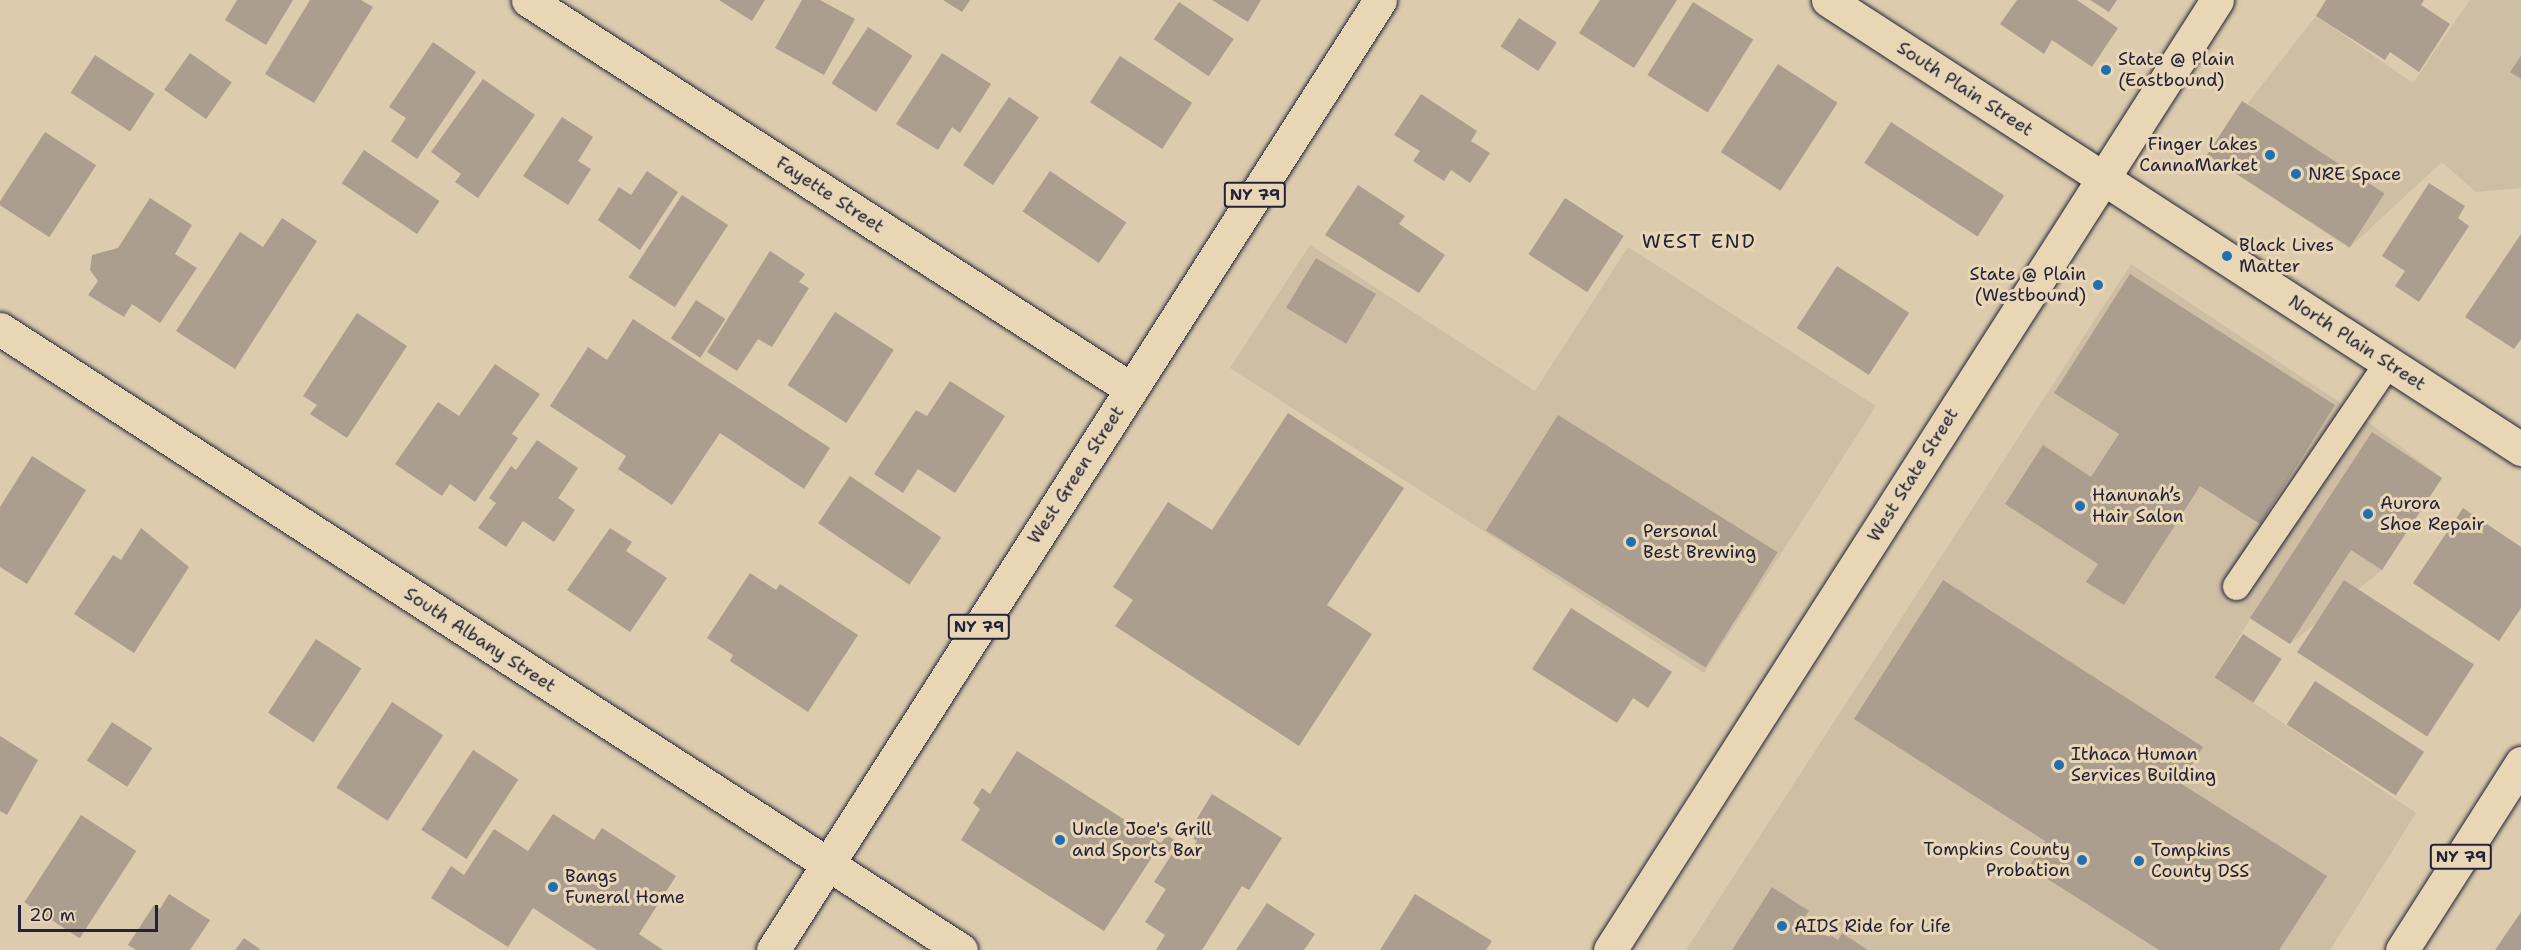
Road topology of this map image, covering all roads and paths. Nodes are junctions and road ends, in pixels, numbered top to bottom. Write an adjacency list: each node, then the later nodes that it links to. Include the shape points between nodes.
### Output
1 (528, 0): 8 (main road, Fayette Street)
2 (1380, 0): 8 (main road, West Green Street / NY 79)
3 (1828, 0): 5 (main road, South Plain Street)
4 (2217, 0): 5 (main road, West State Street)
5 (2103, 178): 7 (main road, North Plain Street); 15 (main road, West State Street)
6 (0, 329): 12 (main road, South Albany Street)
7 (2388, 363): 9 (main road, North Plain Street); 10 (lane)
8 (1131, 389): 12 (main road, West Green Street / NY 79)
9 (2521, 448)
10 (2236, 586)
11 (2521, 763): 16 (main road, NY 79)
12 (828, 864): 13 (main road, West Green Street / NY 79); 14 (main road, South Albany Street)
13 (773, 950)
14 (961, 950)
15 (1610, 950)
16 (2402, 950)

